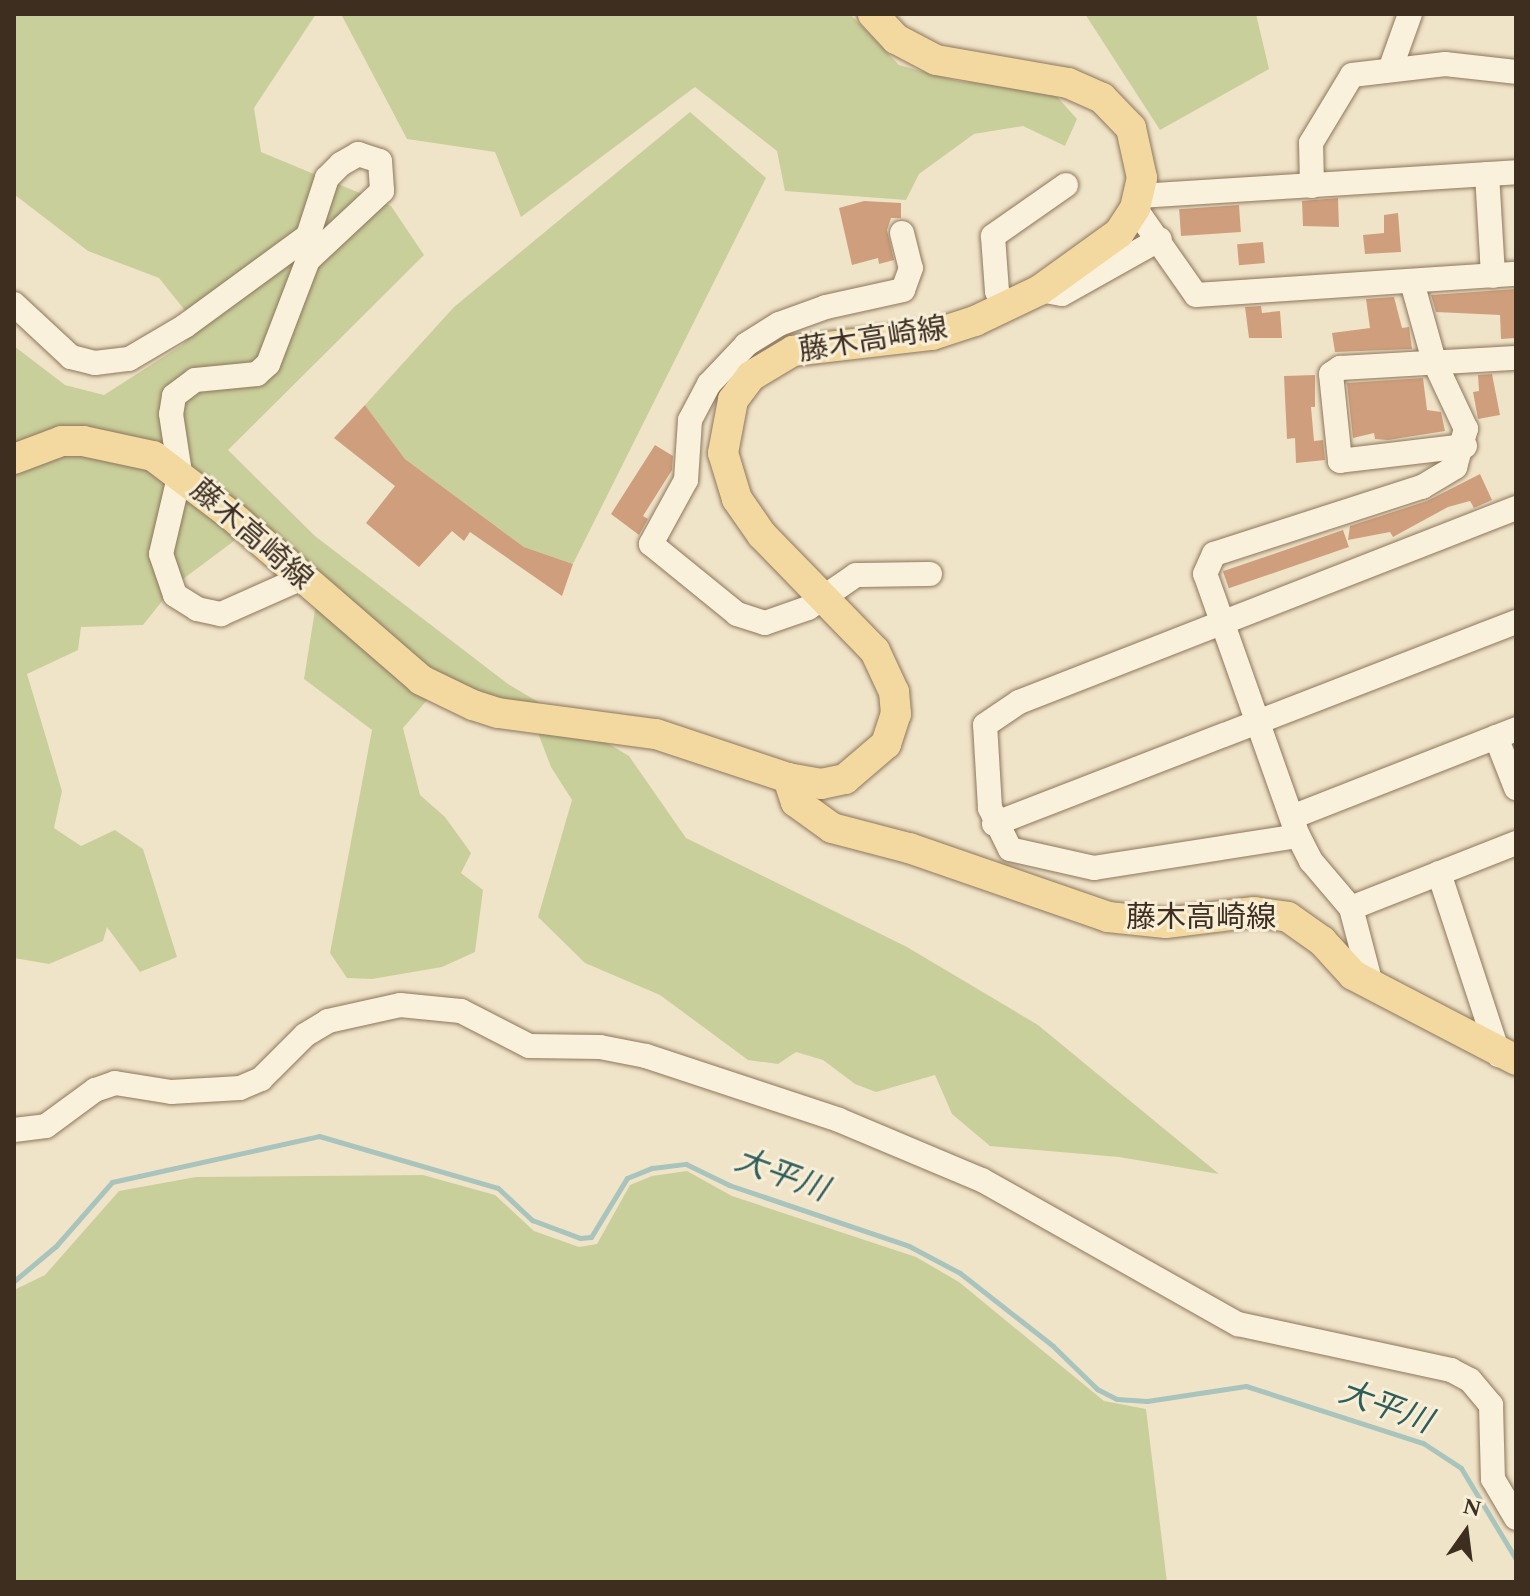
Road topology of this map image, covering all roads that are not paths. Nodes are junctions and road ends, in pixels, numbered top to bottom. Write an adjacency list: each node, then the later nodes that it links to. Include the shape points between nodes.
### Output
1 (873, 14): 9 (main road, via 896,39 936,60 1068,83 1111,104 1139,143)
2 (1410, 14): 3 (street)
3 (1391, 67): 4 (street, via 1465,64); 8 (street, via 1347,79 1308,152)
4 (1516, 72)
5 (1516, 172): 6 (street)
6 (1487, 174): 8 (street); 12 (street)
7 (1066, 185): 16 (street, via 993,236 997,291)
8 (1312, 186): 9 (street)
9 (1137, 202): 11 (street); 14 (main road, 藤木高崎線, via 1112,240)
10 (902, 233): 19 (street, via 911,268 898,294 793,317 755,338)
11 (1160, 239): 13 (street, via 1196,295); 14 (street, via 1062,294)
12 (1505, 275): 13 (street)
13 (1412, 282): 18 (street)
14 (1040, 290): 16 (main road, 藤木高崎線)
15 (14, 304): 22 (street, via 71,357 95,363 129,359 199,317 308,236 327,178 341,164 358,154 380,161 382,191 308,260 268,364 257,374 195,380 174,396 171,414)
16 (1004, 307): 19 (main road, 藤木高崎線, via 932,335 805,347)
17 (1516, 358): 18 (street)
18 (1434, 361): 20 (street, via 1466,429); 20 (street, via 1333,370 1338,457 1351,462)
19 (729, 382): 26 (main road, 藤木高崎線, via 723,436 729,480 762,535); 26 (street, via 698,398 690,420 686,480 651,544 743,617 775,621)
20 (1465, 446): 27 (street, via 1455,467 1422,487 1214,554 1205,574)
21 (14, 459): 22 (main road, 藤木高崎線, via 62,441 92,441 133,449)
22 (180, 473): 25 (main road, 藤木高崎線); 25 (street, via 161,554 175,595 197,609 221,614)
23 (1516, 508): 27 (street)
24 (930, 574): 26 (street, via 856,575)
25 (302, 578): 31 (main road, 藤木高崎線, via 421,680 473,705 656,734)
26 (822, 596): 31 (main road, 藤木高崎線, via 875,651 894,692 896,714 886,744 861,770 821,784)
27 (1223, 623): 29 (street); 33 (street, via 1019,702 985,725)
28 (1516, 623): 29 (street)
29 (1257, 720): 33 (street); 34 (street)
30 (1506, 733): 32 (street); 34 (street)
31 (788, 778): 38 (main road, 藤木高崎線, via 796,802 832,828 909,848 1108,917 1152,923 1254,912 1288,917 1322,941 1342,968)
32 (1516, 788)
33 (994, 824): 34 (street, via 1010,849 1094,868)
34 (1295, 827): 37 (street, via 1311,861)
35 (1516, 843): 36 (street)
36 (1439, 873): 37 (street); 39 (street)
37 (1351, 908): 38 (street)
38 (1371, 984): 39 (main road, 藤木高崎線)
39 (1507, 1058)
40 (14, 1130): 41 (street, via 46,1126 95,1090 115,1083 171,1092 240,1088 261,1079 305,1035 328,1021 400,1005 461,1011 529,1046 600,1047 646,1056 839,1120 982,1180 1238,1324 1451,1370 1485,1392 1491,1405 1493,1479)
41 (1516, 1518)

